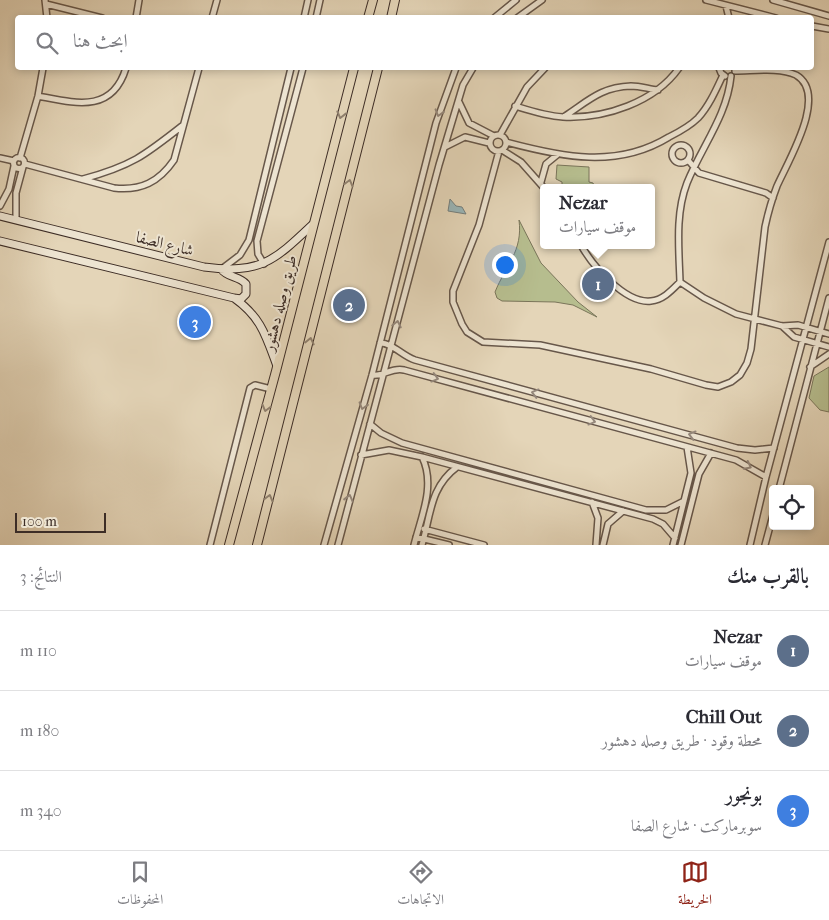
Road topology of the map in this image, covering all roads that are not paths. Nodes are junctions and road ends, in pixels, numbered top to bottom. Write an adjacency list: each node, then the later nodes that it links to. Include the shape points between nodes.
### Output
1 (139, 0): 16 (street)
2 (217, 0): 17 (street)
3 (308, 0): 18 (street)
4 (320, 0): 19 (street)
5 (373, 0): 20 (main road)
6 (395, 0): 21 (main road)
7 (516, 0): 22 (street)
8 (542, 0): 23 (street)
9 (706, 0): 12 (street)
10 (773, 0): 27 (street)
11 (46, 2): 14 (street); 15 (street)
12 (726, 6): 13 (street); 24 (street)
13 (751, 12): 25 (street); 26 (street)
14 (47, 15)
15 (92, 15)
16 (136, 15)
17 (213, 15)
18 (305, 15)
19 (317, 15)
20 (369, 15)
21 (392, 15)
22 (498, 15)
23 (521, 15)
24 (728, 15)
25 (750, 15)
26 (764, 15)
27 (829, 16)
28 (814, 26): 29 (street)
29 (829, 30)
30 (43, 70): 45 (street)
31 (125, 70): 45 (street, via 116,88 95,102 82,104)
32 (198, 70): 49 (street)
33 (291, 70): 73 (street)
34 (302, 70): 74 (street)
35 (353, 70): 72 (main road, طريق وصله دهشور, one-way to 72)
36 (377, 70): 119 (main road, one-way to 36)
37 (455, 70): 61 (street, one-way to 61)
38 (472, 70): 46 (street)
39 (543, 70): 47 (street)
40 (678, 70): 44 (street)
41 (720, 70): 43 (street)
42 (734, 71): 43 (street); 65 (street, via 722,112); 68 (street, via 797,75 812,91 812,114 806,132)
43 (723, 75): 51 (street, via 706,108)
44 (659, 90): 48 (street, via 620,108); 48 (street, via 631,86 607,90 590,97)
45 (38, 96): 59 (street)
46 (458, 100): 50 (street, via 468,122); 54 (street)
47 (515, 106): 48 (street); 50 (street)
48 (565, 117)
49 (183, 126): 66 (street, via 137,160 117,170); 66 (street, via 174,160 155,181 128,189)
50 (497, 135): 52 (street); 53 (street)
51 (666, 139): 55 (street); 57 (street, via 641,151 600,159)
52 (506, 142): 56 (street); 57 (street)
53 (489, 143): 54 (street, via 464,136); 56 (street, via 491,148)
54 (444, 147): 64 (street)
55 (674, 147): 60 (street, via 687,147 690,152); 60 (street, via 675,161)
56 (500, 151): 67 (street, via 520,162); 83 (street, via 479,225 453,291 462,324 475,339 497,344 540,345 718,387 736,379 747,363)
57 (558, 154): 67 (street, via 546,164)
58 (0, 158): 62 (street)
59 (20, 158): 62 (street); 63 (street)
60 (688, 160): 65 (street)
61 (426, 162): 64 (street); 89 (street)
62 (14, 163): 63 (street, via 18,169); 69 (street, via 9,189)
63 (24, 166): 66 (street); 71 (street, via 16,193)
64 (439, 166): 91 (street, one-way to 64)
65 (694, 168): 68 (street, via 707,176 766,193); 80 (street, via 687,183 680,218)
66 (83, 179)
67 (540, 182)
68 (773, 198): 83 (street, via 765,227)
69 (0, 206)
70 (0, 216): 71 (street, شارع الصفا)
71 (16, 220): 79 (street, شارع الصفا)
72 (312, 226): 78 (street, شارع الصفا, via 285,252); 94 (main road, طريق وصله دهشور)
73 (252, 228): 74 (street); 79 (street, via 243,252)
74 (260, 230): 78 (street, via 257,250)
75 (0, 241): 81 (street)
76 (829, 242): 85 (street)
77 (584, 249): 80 (street, via 600,272 637,299 651,301 662,298)
78 (264, 264): 79 (street, شارع الصفا, via 243,269)
79 (221, 269): 81 (street, via 246,284 246,294)
80 (680, 282): 83 (street, via 721,307)
81 (234, 298): 94 (street, via 259,321)
82 (829, 301): 86 (street)
83 (756, 320): 84 (street)
84 (782, 326): 85 (street, via 796,324); 88 (street)
85 (806, 327): 86 (street); 88 (street)
86 (820, 331): 87 (street); 90 (street)
87 (829, 334)
88 (802, 340): 90 (street); 101 (street)
89 (380, 343): 91 (street); 97 (street)
90 (816, 344): 92 (street); 95 (street)
91 (392, 346): 96 (street); 101 (street, one-way to 91, via 755,450 728,445 415,360)
92 (829, 347)
93 (829, 354): 95 (street)
94 (277, 366): 98 (main road, طريق وصله دهشور)
95 (810, 367): 107 (street)
96 (384, 374): 97 (street); 99 (street); 100 (street, one-way to 100, via 394,369 404,370)
97 (372, 375): 120 (street, one-way to 120)
98 (271, 389): 117 (street, via 255,385 250,388); 118 (main road, طريق وصله دهشور, one-way to 118)
99 (370, 424): 103 (street); 108 (street, via 402,443 646,510 666,510)
100 (687, 447): 102 (street); 108 (street, via 691,473)
101 (774, 448): 106 (street)
102 (711, 453): 106 (street, one-way to 106, via 744,463); 129 (street, via 699,474)
103 (361, 455): 104 (street, via 389,450); 121 (street, one-way to 103)
104 (422, 457): 105 (street); 111 (street, via 429,478)
105 (457, 466): 109 (street); 113 (street, via 438,485)
106 (766, 477): 130 (street)
107 (780, 485)
108 (684, 501): 115 (street)
109 (592, 502): 110 (street); 126 (street, via 598,524)
110 (623, 510): 115 (street, via 658,521); 127 (street, via 608,524)
111 (418, 528): 113 (street); 114 (street)
112 (769, 528): 131 (street)
113 (426, 530): 116 (street); 125 (street)
114 (416, 536): 116 (street); 122 (street)
115 (675, 538): 128 (street)
116 (424, 539): 123 (street); 124 (street)
117 (210, 545)
118 (229, 545)
119 (257, 545)
120 (324, 545)
121 (338, 545)
122 (414, 545)
123 (422, 545)
124 (449, 545)
125 (484, 545)
126 (596, 545)
127 (603, 545)
128 (673, 545)
129 (681, 545)
130 (750, 545)
131 (764, 545)

